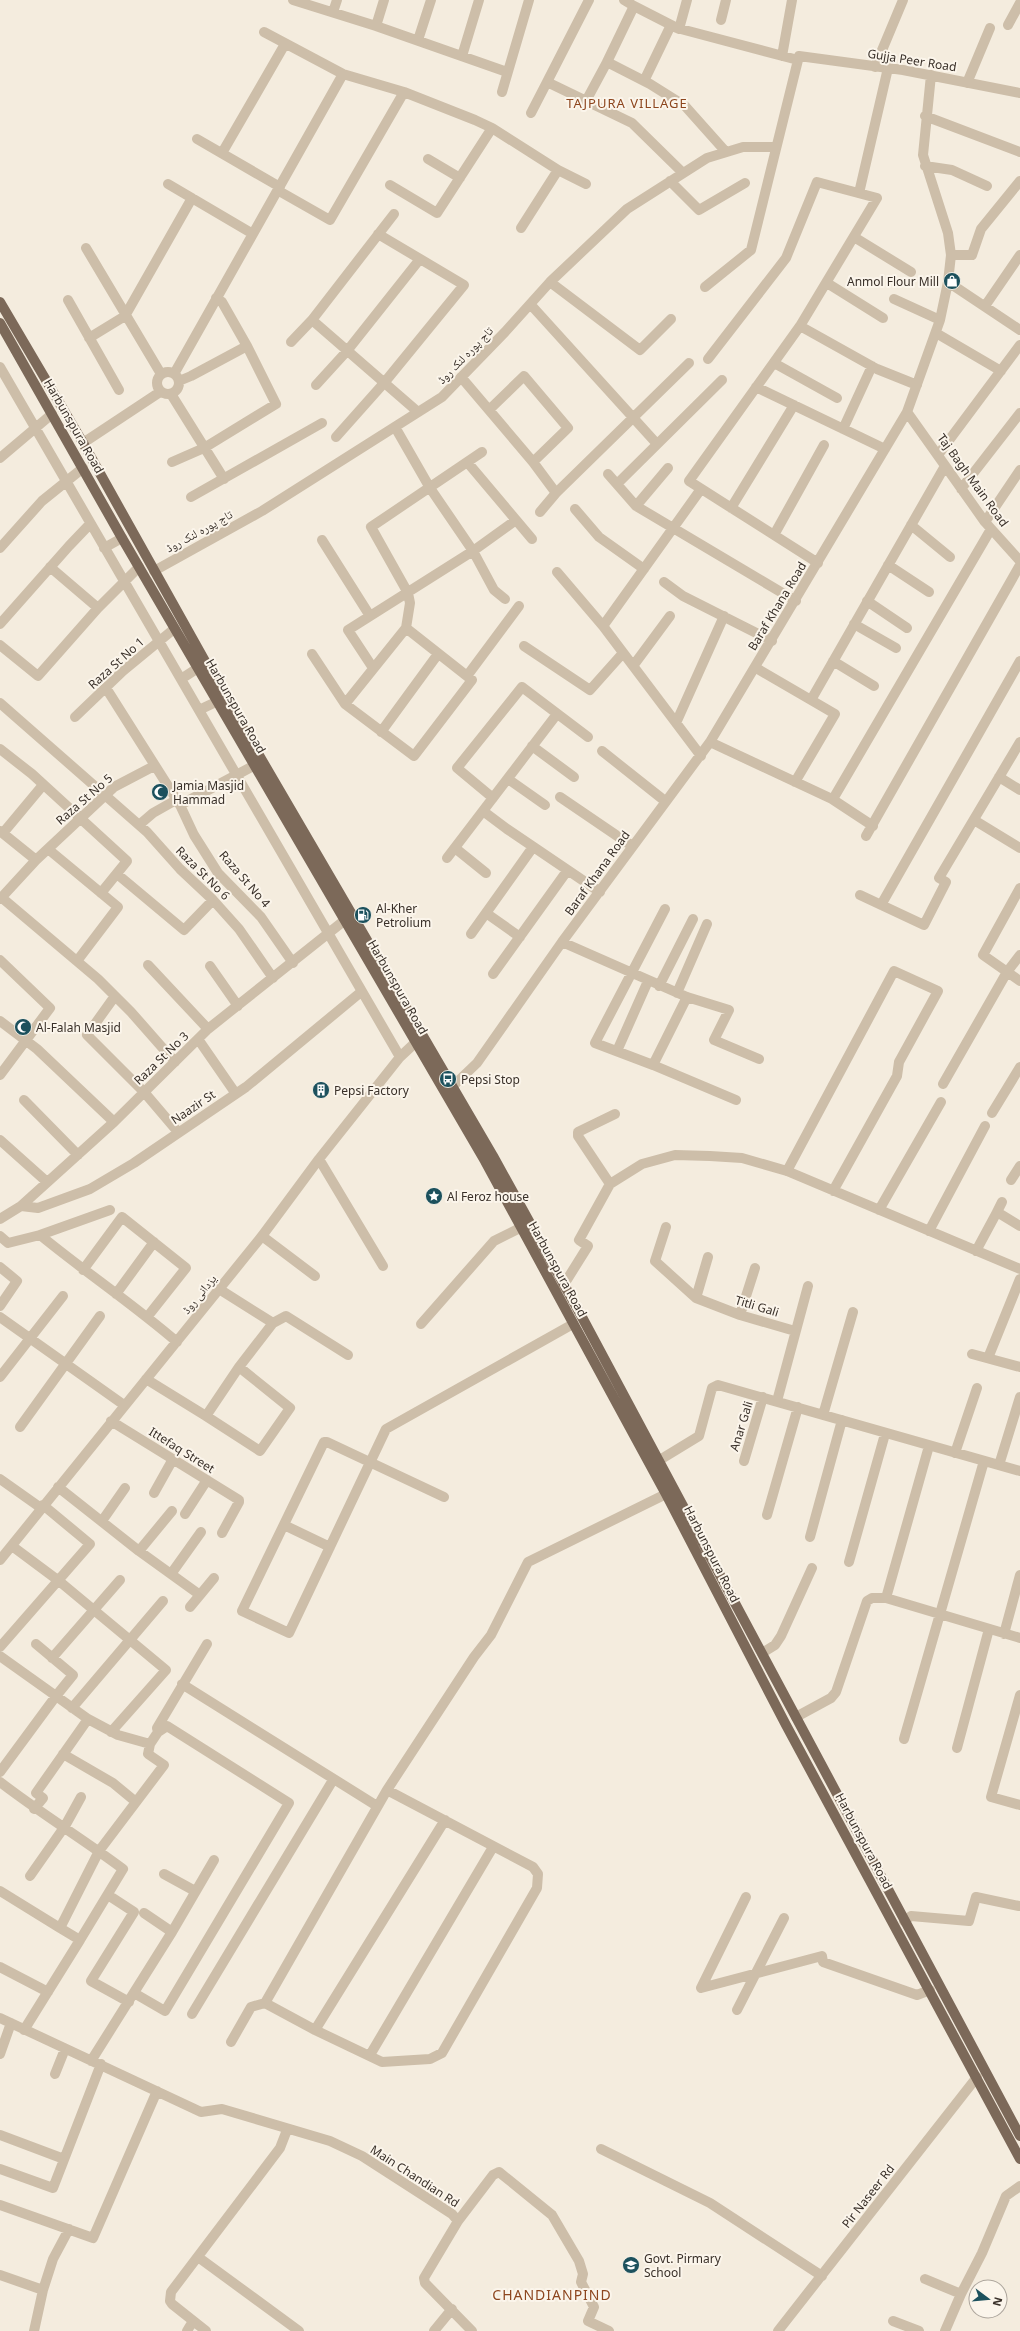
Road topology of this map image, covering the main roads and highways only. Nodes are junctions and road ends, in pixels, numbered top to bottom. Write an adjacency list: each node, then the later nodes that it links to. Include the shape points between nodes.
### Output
1 (0, 302): 3 (main road, Harbunspura Road, via 83,443)
2 (0, 323): 4 (main road, Harbunspura Road)
3 (183, 623): 4 (main road); 5 (main road, Harbunspura Road)
4 (174, 628): 5 (main road, Harbunspura Road, via 255,765)
5 (314, 856): 6 (main road, Harbunspura Road, via 453,1086); 6 (main road, Harbunspura Road, via 344,920)
6 (489, 1158): 7 (main road, Harbunspura Road, via 520,1228); 7 (main road, Harbunspura Road, via 563,1286 658,1461)
7 (670, 1492): 8 (main road, Harbunspura Road, via 762,1653); 9 (main road, Harbunspura Road)
8 (833, 1788): 9 (main road); 10 (main road, Harbunspura Road)
9 (823, 1794): 11 (main road, Harbunspura Road)
10 (1018, 2130)
11 (1020, 2159)

